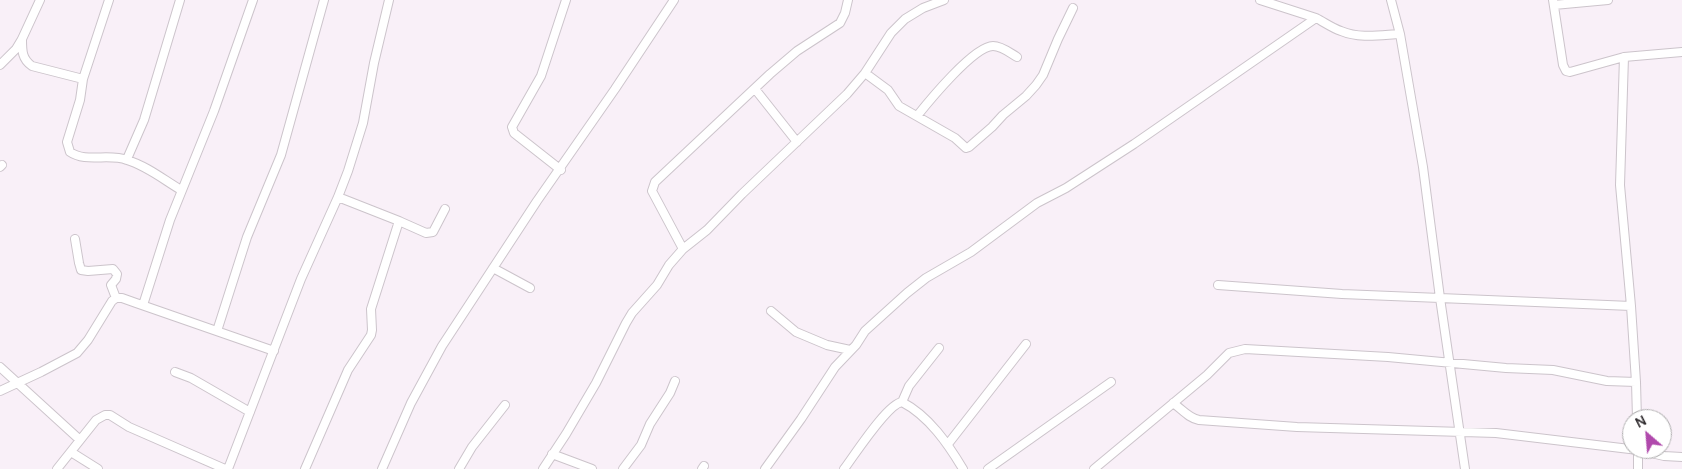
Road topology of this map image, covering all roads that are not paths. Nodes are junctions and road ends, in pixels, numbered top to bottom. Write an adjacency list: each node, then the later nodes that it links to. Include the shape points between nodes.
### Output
1 (40, 0): 18 (street)
2 (109, 0): 24 (street)
3 (180, 0): 28 (street, via 144,120)
4 (253, 0): 30 (street, via 224,85)
5 (324, 0): 44 (street, via 281,155 247,237)
6 (389, 0): 31 (street, via 363,123)
7 (566, 0): 29 (street, via 541,76 512,127 514,133)
8 (674, 0): 29 (street)
9 (848, 0): 25 (street, via 846,14 840,23 797,52)
10 (944, 0): 23 (street, via 905,19 891,33)
11 (1260, 0): 16 (street)
12 (1391, 0): 17 (street)
13 (1608, 0): 14 (street)
14 (1554, 2): 21 (street, via 1566,71)
15 (1073, 8): 26 (street, via 1043,76 972,145 966,148)
16 (1316, 18): 17 (street, via 1342,32 1356,35); 47 (street, via 1134,144 1066,188 1037,202 971,252 926,278 872,324)
17 (1400, 34): 40 (street, via 1423,168)
18 (22, 40): 22 (street); 24 (street, via 26,62 32,66)
19 (1682, 52): 21 (street)
20 (1017, 57): 26 (street, via 1000,47 983,49)
21 (1624, 57): 42 (street, via 1620,185)
22 (0, 65)
23 (865, 73): 26 (street, via 888,90 899,106); 27 (street)
24 (83, 78): 28 (street, via 69,136 70,152 76,156)
25 (755, 89): 27 (street); 35 (street, via 652,186)
26 (917, 116)
27 (797, 142): 35 (street)
28 (127, 159): 30 (street)
29 (561, 170): 36 (street)
30 (181, 190): 41 (street)
31 (338, 197): 33 (street); 48 (street, via 301,279)
32 (445, 209): 33 (street, via 431,233)
33 (399, 221): 71 (street, via 371,309 371,335 348,370)
34 (76, 238): 39 (street, via 81,270 116,271 116,279 111,285)
35 (684, 249): 67 (street, via 632,313 591,392)
36 (494, 268): 38 (street); 72 (street, via 428,370)
37 (1218, 285): 40 (street)
38 (530, 288)
39 (116, 298): 41 (street); 55 (street, via 77,353)
40 (1440, 298): 42 (street); 49 (street)
41 (144, 305): 44 (street)
42 (1631, 306): 54 (street)
43 (771, 311): 47 (street, via 796,332 827,345)
44 (217, 331): 48 (street)
45 (1026, 344): 64 (street)
46 (939, 348): 57 (street, via 909,386)
47 (850, 350): 77 (street)
48 (274, 352): 61 (street)
49 (1449, 363): 54 (street, via 1553,370 1607,381); 58 (street, via 1237,350 1229,353); 62 (street)
50 (0, 367): 55 (street)
51 (175, 372): 61 (street)
52 (675, 381): 76 (street, via 641,445)
53 (1111, 382): 80 (street)
54 (1636, 382): 60 (street)
55 (17, 383): 56 (street); 63 (street)
56 (0, 391)
57 (902, 402): 64 (street, via 926,420); 78 (street, via 877,424)
58 (1173, 404): 62 (street, via 1199,420 1298,427); 81 (street)
59 (505, 405): 73 (street)
60 (1637, 409)
61 (250, 412): 70 (street)
62 (1459, 431): 65 (street); 82 (street)
63 (80, 440): 66 (street); 70 (street, via 96,420 110,415)
64 (948, 444): 79 (street)
65 (1622, 448)
66 (71, 452): 68 (street); 69 (street)
67 (552, 454): 74 (street); 75 (street)
68 (57, 469)
69 (98, 469)
70 (226, 469)
71 (305, 469)
72 (382, 469)
73 (459, 469)
74 (543, 469)
75 (592, 469)
76 (623, 469)
77 (765, 469)
78 (844, 469)
79 (963, 469)
80 (988, 469)
81 (1094, 469)
82 (1464, 469)

